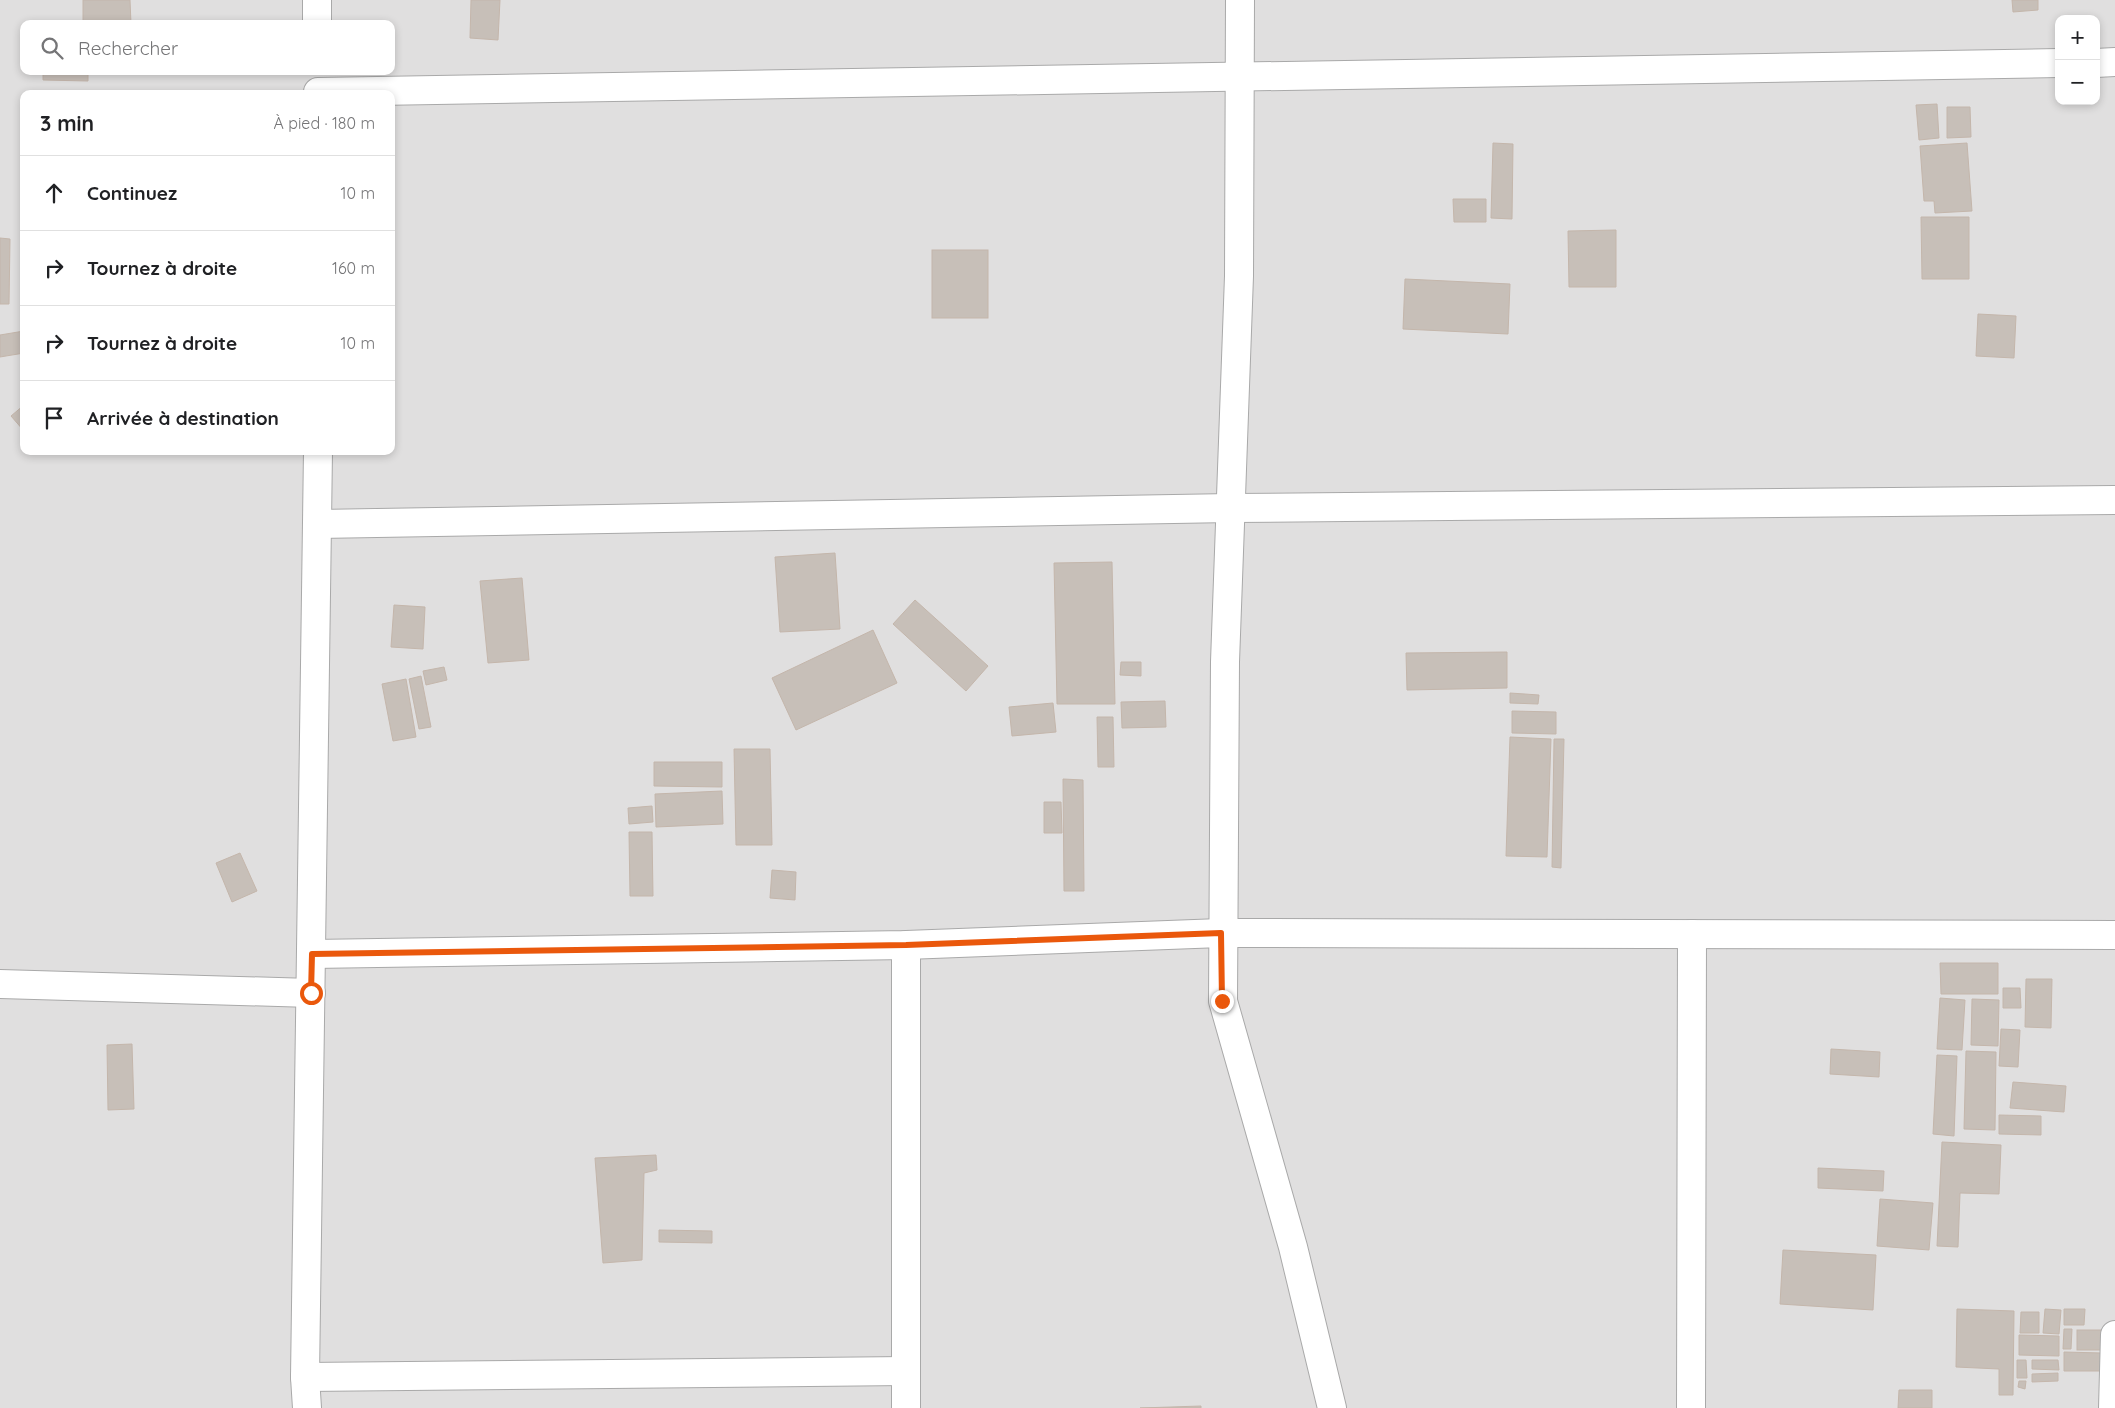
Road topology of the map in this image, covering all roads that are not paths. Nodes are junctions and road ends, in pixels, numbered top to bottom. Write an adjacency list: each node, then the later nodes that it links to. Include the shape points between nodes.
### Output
1 (317, 0): 3 (street)
2 (1240, 0): 7 (street)
3 (317, 20)
4 (2115, 62): 6 (street)
5 (2055, 63): 7 (street)
6 (2100, 63)
7 (1241, 75): 8 (street); 11 (street, via 1239,276)
8 (318, 86)
9 (318, 455): 12 (street)
10 (2115, 500): 11 (street)
11 (1231, 508): 12 (street); 13 (street)
12 (318, 524): 17 (street)
13 (1221, 933): 14 (street); 16 (street); 25 (street, via 1222,1001 1294,1247)
14 (1692, 934): 15 (street); 26 (street)
15 (2115, 935)
16 (906, 945): 17 (street); 21 (street)
17 (312, 954): 19 (street)
18 (0, 984): 19 (street)
19 (311, 993): 22 (street)
20 (2115, 1335): 27 (street)
21 (906, 1371): 22 (street); 24 (street)
22 (305, 1377): 23 (street)
23 (307, 1408)
24 (906, 1408)
25 (1332, 1408)
26 (1691, 1408)
27 (2113, 1408)

